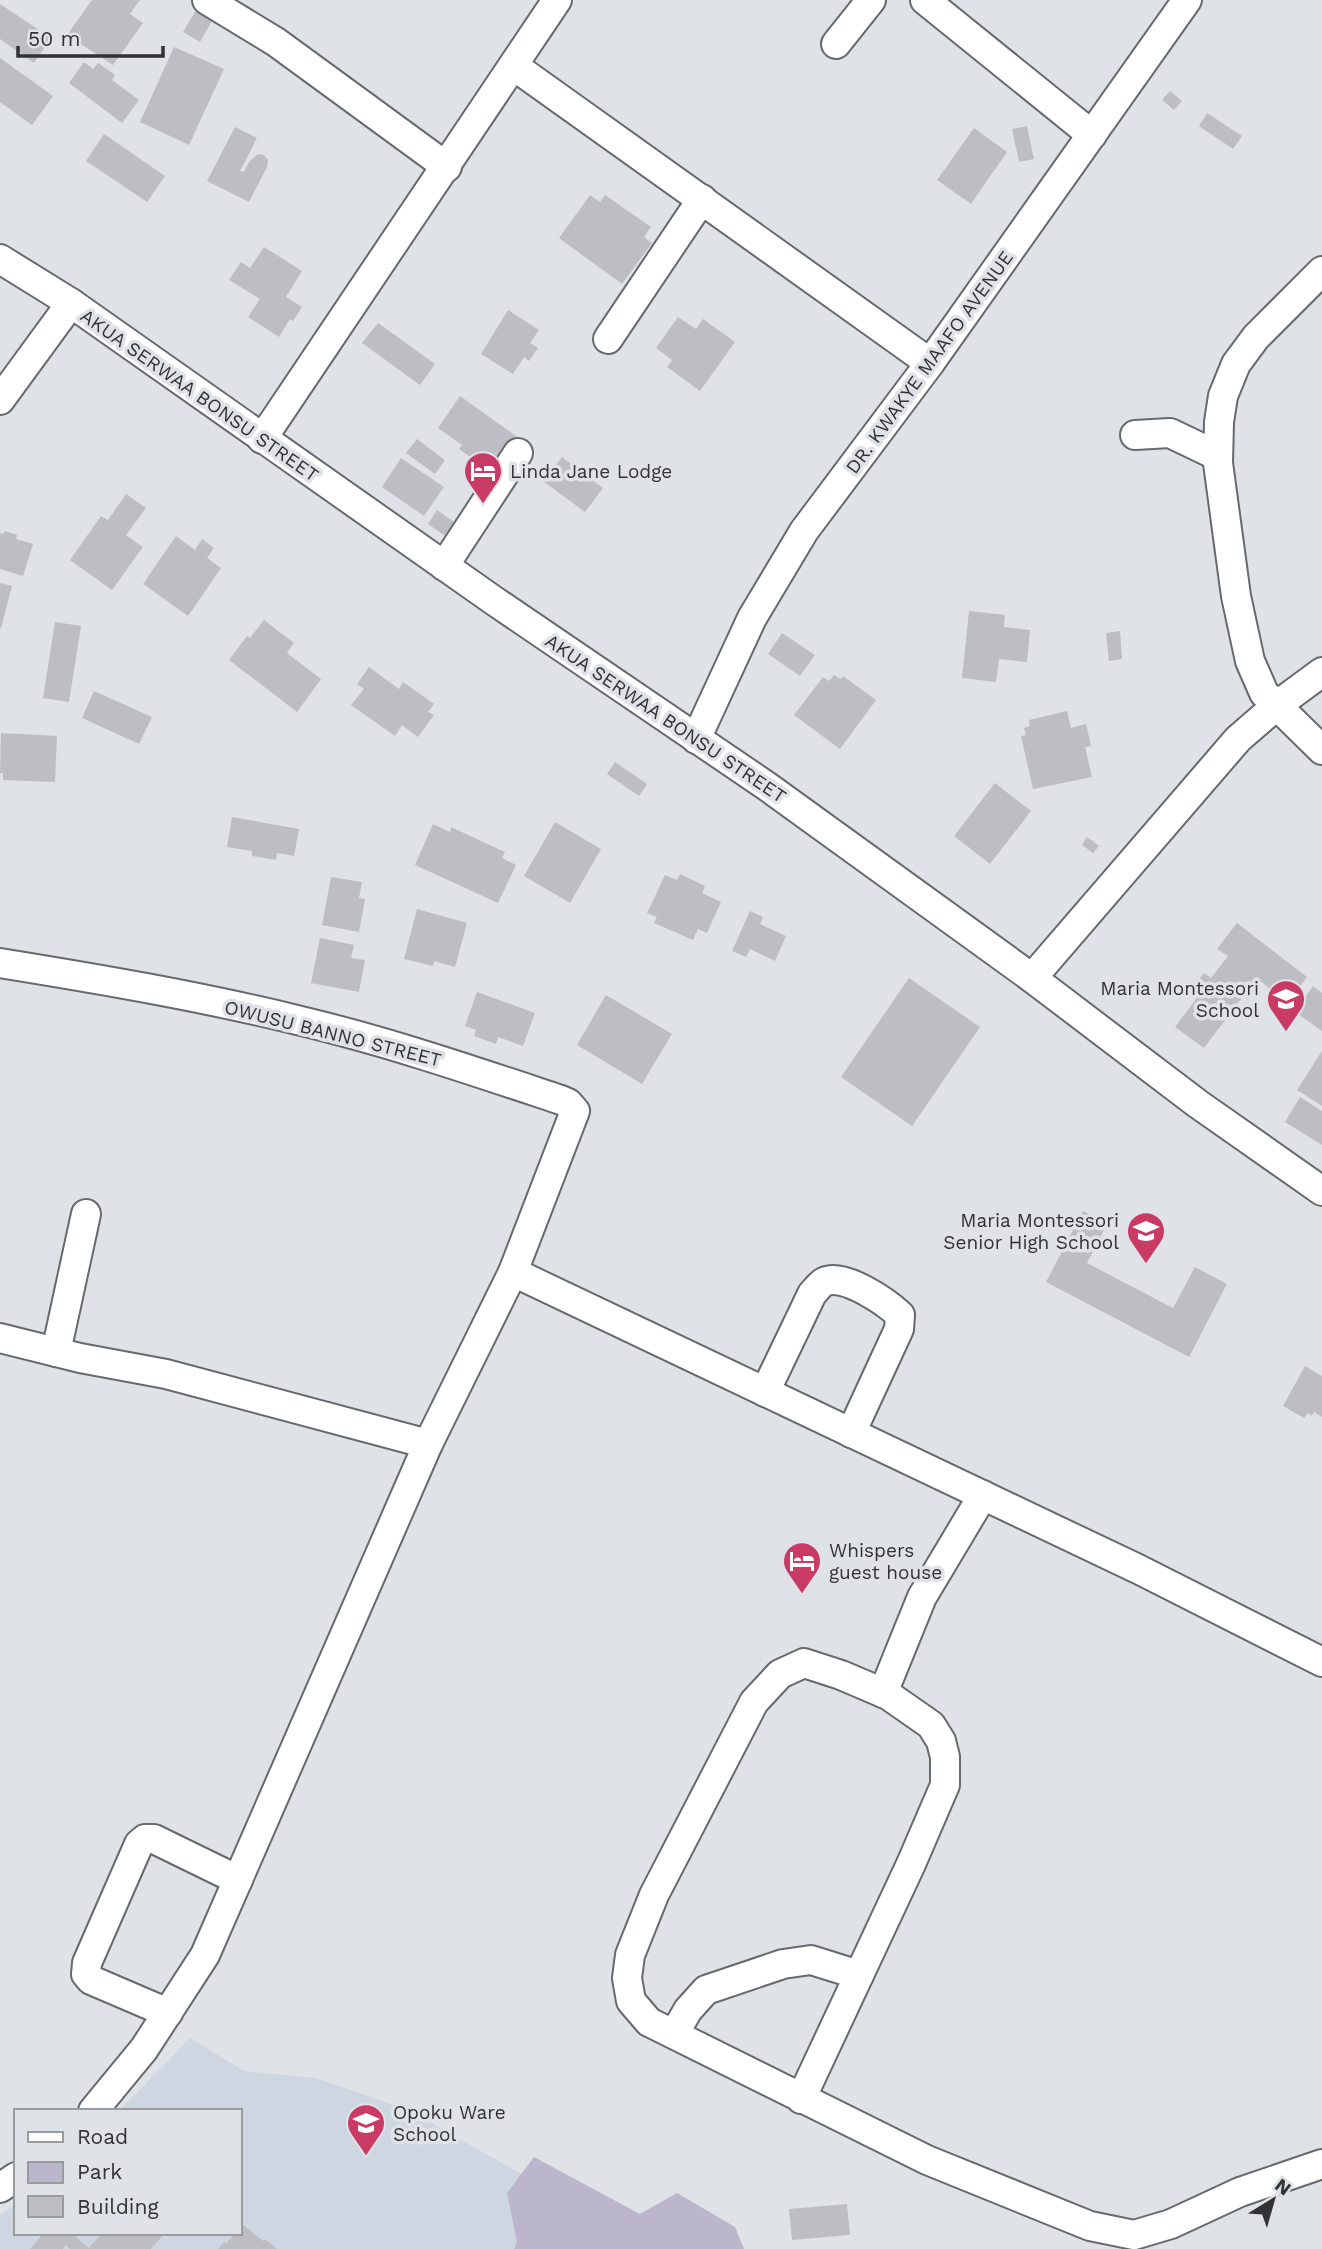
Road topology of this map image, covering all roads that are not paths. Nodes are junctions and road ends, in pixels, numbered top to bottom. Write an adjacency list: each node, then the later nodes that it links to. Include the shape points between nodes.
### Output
1 (207, 0): 9 (street, via 276,42)
2 (557, 0): 7 (street)
3 (872, 0): 6 (street)
4 (925, 0): 8 (street)
5 (1187, 0): 8 (street, DR. KWAKYE MAAFO AVENUE)
6 (836, 44)
7 (514, 66): 9 (street); 10 (street)
8 (1092, 135): 15 (street, DR. KWAKYE MAAFO AVENUE)
9 (447, 167): 18 (street)
10 (702, 199): 14 (street); 15 (street)
11 (0, 259): 13 (street, AKUA SERWAA BONSU STREET)
12 (1322, 271): 20 (street, via 1256,337 1236,364 1223,396)
13 (71, 303): 16 (street); 18 (street, AKUA SERWAA BONSU STREET)
14 (608, 339)
15 (930, 363): 24 (street, DR. KWAKYE MAAFO AVENUE, via 786,559 752,618)
16 (0, 400)
17 (1135, 435): 20 (street, via 1170,433)
18 (262, 439): 21 (street, AKUA SERWAA BONSU STREET)
19 (518, 453): 21 (street)
20 (1218, 456): 23 (street, via 1228,546 1250,661)
21 (444, 566): 24 (street, AKUA SERWAA BONSU STREET)
22 (1322, 672): 23 (street)
23 (1276, 706): 25 (street); 27 (street, via 1216,763)
24 (696, 739): 27 (street, AKUA SERWAA BONSU STREET)
25 (1322, 750)
26 (0, 963): 30 (street, OWUSU BANNO STREET, via 297,1020 453,1063 568,1103 575,1111)
27 (1032, 978): 28 (street, AKUA SERWAA BONSU STREET)
28 (1322, 1192)
29 (86, 1214): 32 (street)
30 (513, 1272): 33 (street); 35 (street)
31 (0, 1338): 32 (street)
32 (56, 1352): 35 (street, via 166,1374)
33 (765, 1392): 34 (street); 34 (street, via 812,1294 824,1282 839,1279 885,1301 900,1315 899,1329)
34 (851, 1433): 36 (street)
35 (428, 1444): 39 (street)
36 (983, 1495): 37 (street); 38 (street, via 922,1597)
37 (1322, 1662)
38 (883, 1693): 40 (street, via 932,1726 945,1757 945,1785); 42 (street, via 804,1663 780,1674 754,1702 654,1895 630,1955 631,2001 649,2022)
39 (238, 1880): 41 (street, via 205,1955); 41 (street, via 154,1839 139,1844 86,1974 90,1980)
40 (859, 1975): 42 (street, via 811,1961 783,1964 706,1990); 43 (street)
41 (168, 2013): 44 (street)
42 (674, 2034): 43 (street)
43 (802, 2099): 45 (street, via 927,2160 1029,2202 1090,2226 1134,2235)
44 (95, 2109)
45 (1322, 2164)

